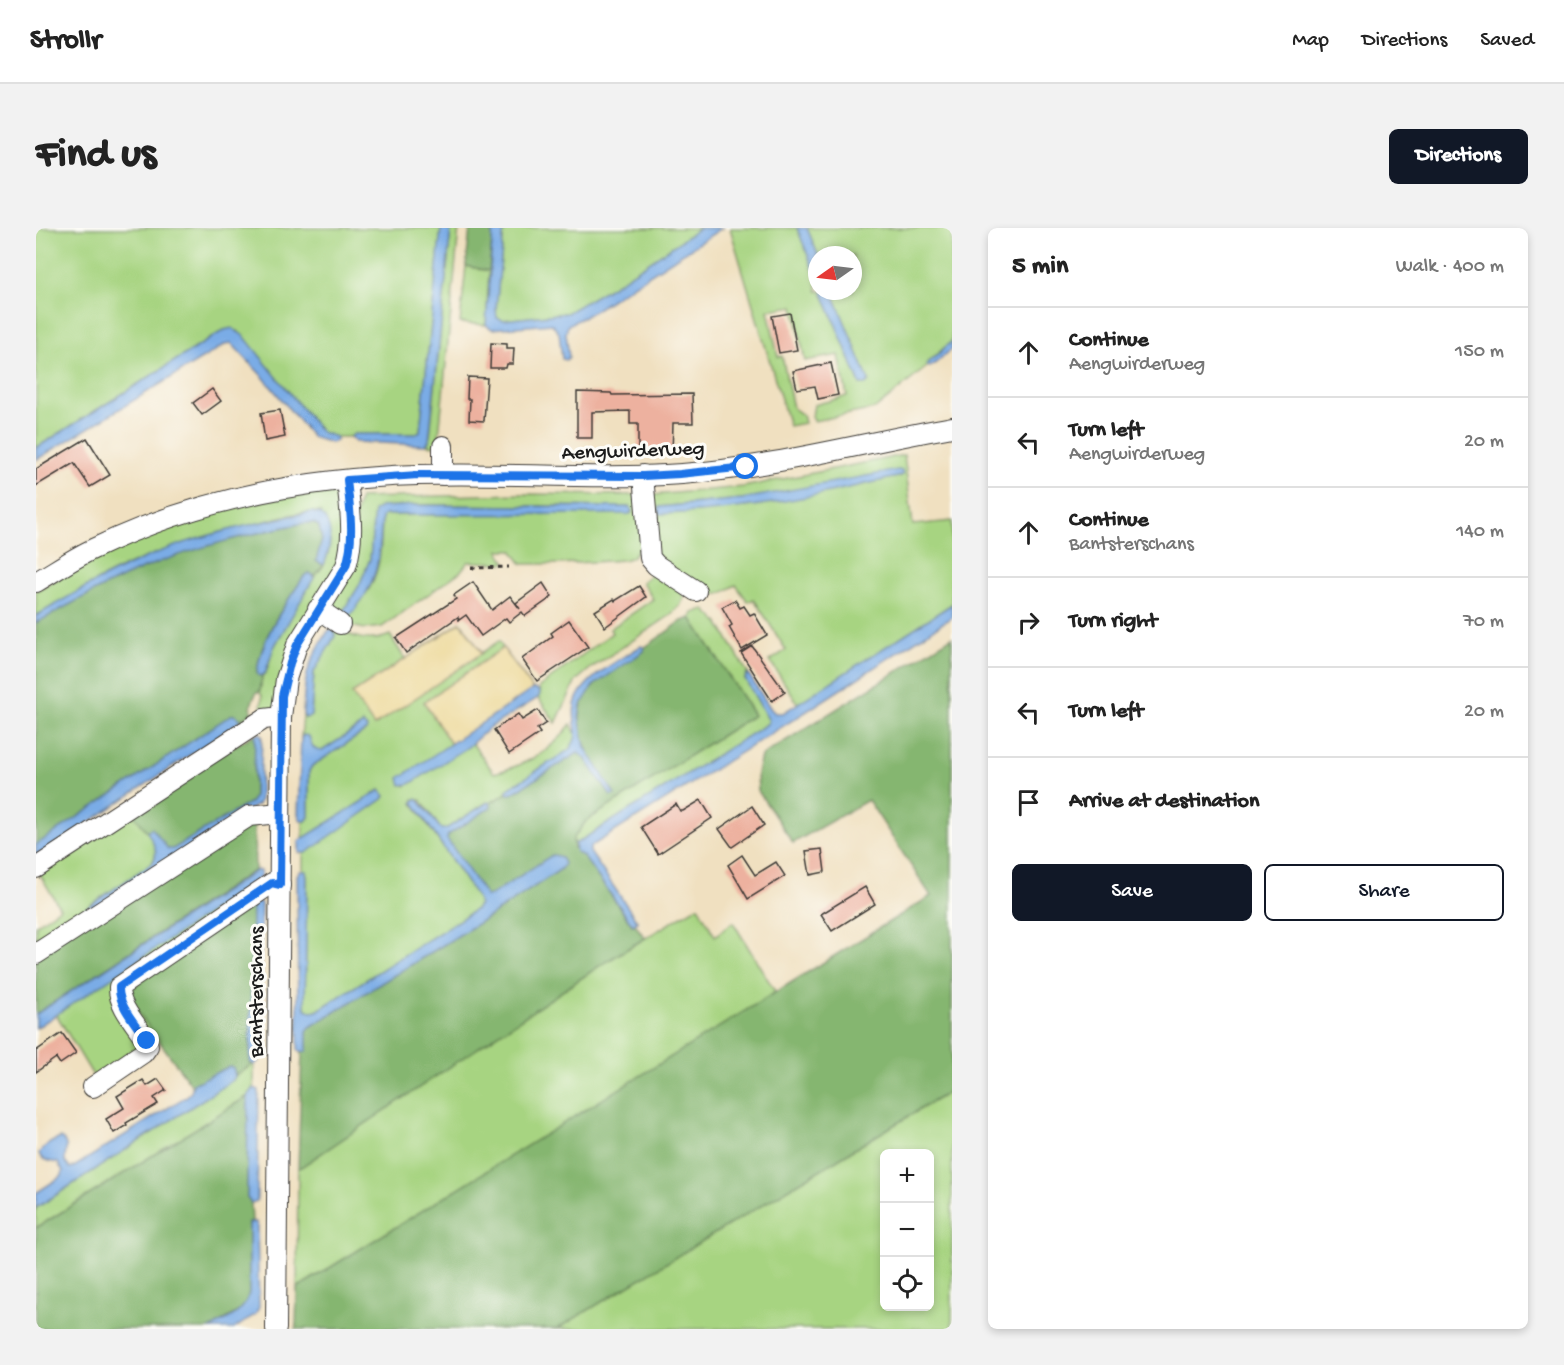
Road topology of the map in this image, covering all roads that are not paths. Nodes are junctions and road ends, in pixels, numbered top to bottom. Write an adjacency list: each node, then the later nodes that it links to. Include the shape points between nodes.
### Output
1 (952, 427): 4 (street, Aengwirderweg, via 746,467)
2 (443, 446): 3 (street)
3 (443, 475): 4 (street, Aengwirderweg); 5 (street, Aengwirderweg)
4 (643, 476): 7 (street, via 643,563 656,565)
5 (347, 480): 6 (street, Aengwirderweg, via 258,493 174,517 92,549); 8 (street, Bantsterschans, via 350,553)
6 (36, 582)
7 (691, 590)
8 (318, 609): 9 (street); 10 (street, Bantsterschans, via 290,663)
9 (339, 624)
10 (281, 717): 11 (street, Bantsterschans); 12 (street, via 264,719)
11 (280, 813): 13 (street, Bantsterschans); 14 (street, via 249,816)
12 (36, 868)
13 (280, 885): 15 (street, via 272,883 119,987 122,1005 148,1046); 16 (street, Bantsterschans)
14 (36, 954)
15 (93, 1087)
16 (276, 1329)

